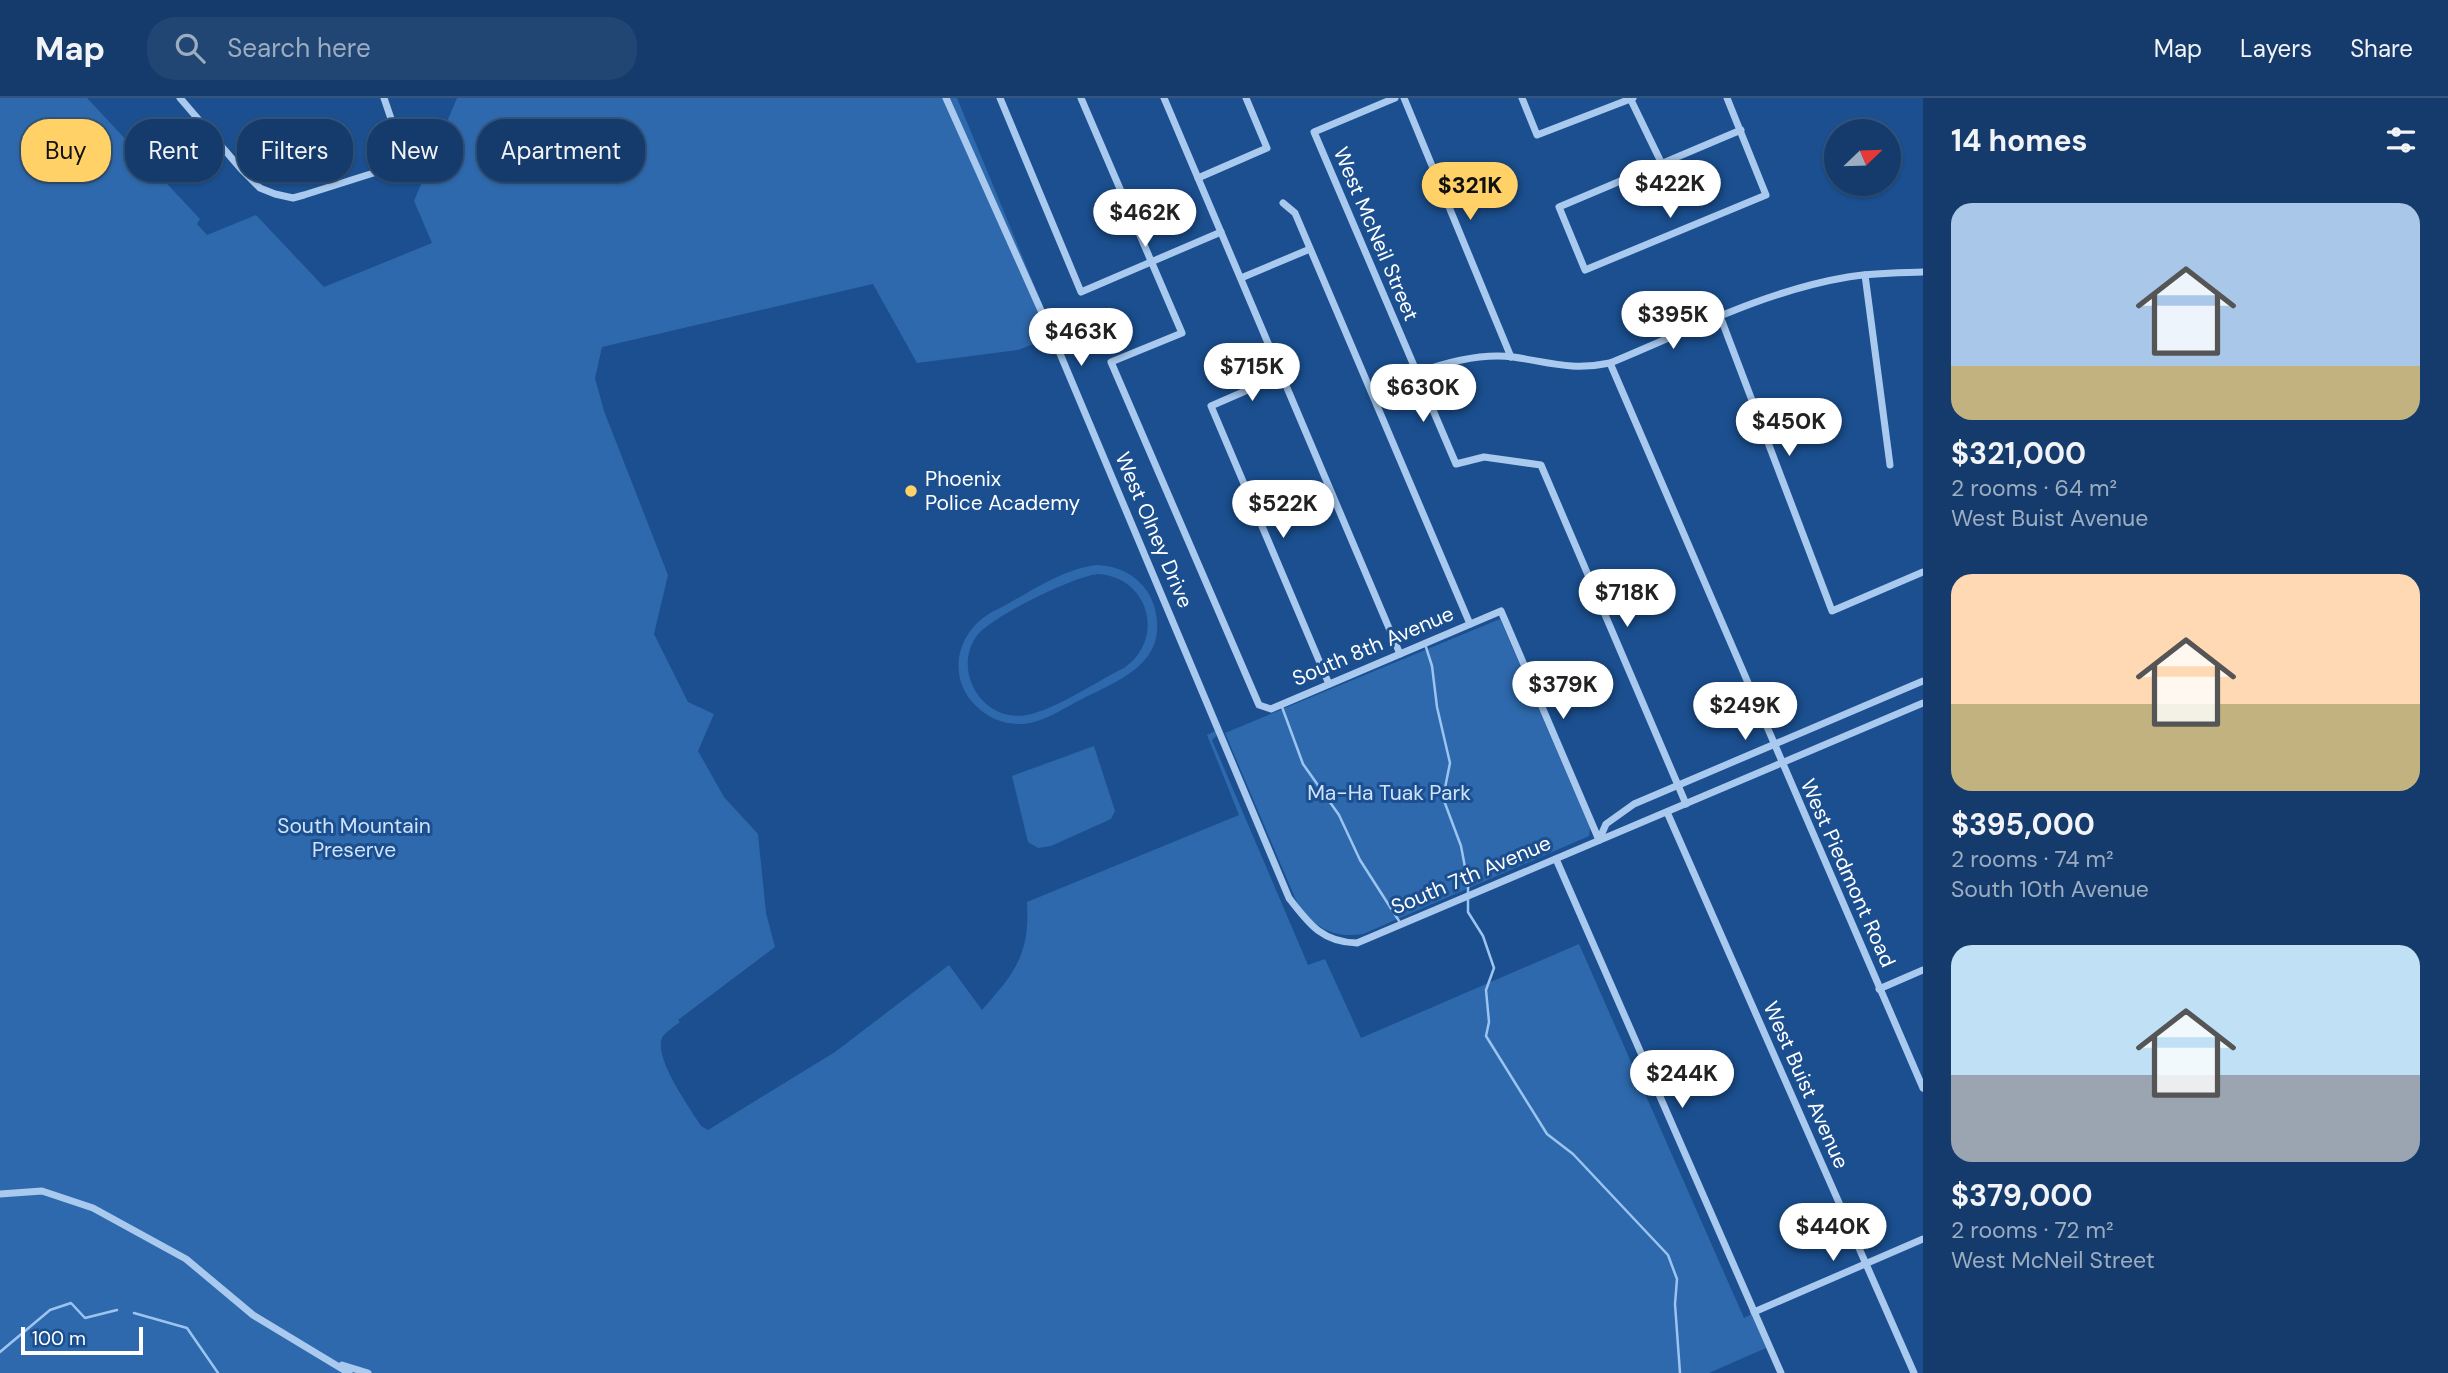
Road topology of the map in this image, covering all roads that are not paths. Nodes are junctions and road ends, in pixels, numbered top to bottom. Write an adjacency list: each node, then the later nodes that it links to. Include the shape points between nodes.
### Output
1 (180, 98): 2 (street, via 260,188 293,198 402,164)
2 (384, 98)
3 (946, 98): 42 (street, West Olney Drive, via 1056,344 1289,898 1315,931 1338,943)
4 (1000, 98): 19 (street, via 1081,292)
5 (1081, 98): 19 (street)
6 (1164, 98): 15 (street)
7 (1246, 98): 15 (street, via 1267,148)
8 (1395, 98): 26 (street, West McNeil Street, via 1314,132)
9 (1404, 98): 24 (street)
10 (1522, 98): 11 (street, via 1537,135)
11 (1631, 98): 14 (street)
12 (1727, 98): 13 (street)
13 (1741, 130): 14 (street); 14 (street, via 1766,195 1585,270 1559,206)
14 (1661, 162)
15 (1198, 178): 17 (street)
16 (1283, 203): 18 (street, via 1295,213)
17 (1221, 232): 19 (street); 22 (street)
18 (1310, 249): 22 (street); 30 (street)
19 (1152, 262): 33 (street, South 8th Avenue, via 1182,333 1111,362 1259,705 1271,709)
20 (1923, 272): 21 (street)
21 (1865, 275): 23 (street, via 1801,287); 28 (street)
22 (1241, 278): 27 (street)
23 (1720, 316): 25 (street); 29 (street, via 1832,611)
24 (1511, 357): 25 (street, via 1574,368); 26 (street, via 1462,360)
25 (1610, 363): 35 (street, West Piedmont Road)
26 (1416, 373): 37 (street, West McNeil Street, via 1455,464 1484,457 1541,465)
27 (1282, 375): 31 (street); 33 (street, via 1211,406)
28 (1890, 465)
29 (1923, 572)
30 (1470, 624): 31 (street, South 8th Avenue); 40 (street, South 8th Avenue, via 1501,611)
31 (1400, 654): 33 (street, South 8th Avenue)
32 (1923, 681): 35 (street, South 7th Avenue)
33 (1329, 684)
34 (1923, 703): 36 (street, South 7th Avenue)
35 (1773, 746): 36 (street, West Piedmont Road); 37 (street, South 7th Avenue)
36 (1781, 764): 38 (street, South 7th Avenue); 44 (street, West Piedmont Road)
37 (1679, 786): 38 (street); 40 (street, South 7th Avenue, via 1616,814)
38 (1686, 804): 39 (street, South 7th Avenue)
39 (1667, 812): 40 (street, South 7th Avenue); 48 (street, West Buist Avenue)
40 (1599, 840): 41 (street, South 7th Avenue)
41 (1556, 859): 42 (street, South 7th Avenue); 49 (street)
42 (1357, 943)
43 (1923, 970): 44 (street)
44 (1879, 989): 45 (street, West Piedmont Road)
45 (1923, 1088)
46 (0, 1194): 50 (street, via 43,1191 93,1208 186,1259 253,1315)
47 (1923, 1239): 48 (street)
48 (1866, 1264): 49 (street); 54 (street, West Buist Avenue)
49 (1754, 1312): 53 (street)
50 (341, 1365): 51 (street); 52 (street)
51 (349, 1373)
52 (368, 1373)
53 (1781, 1373)
54 (1914, 1373)

